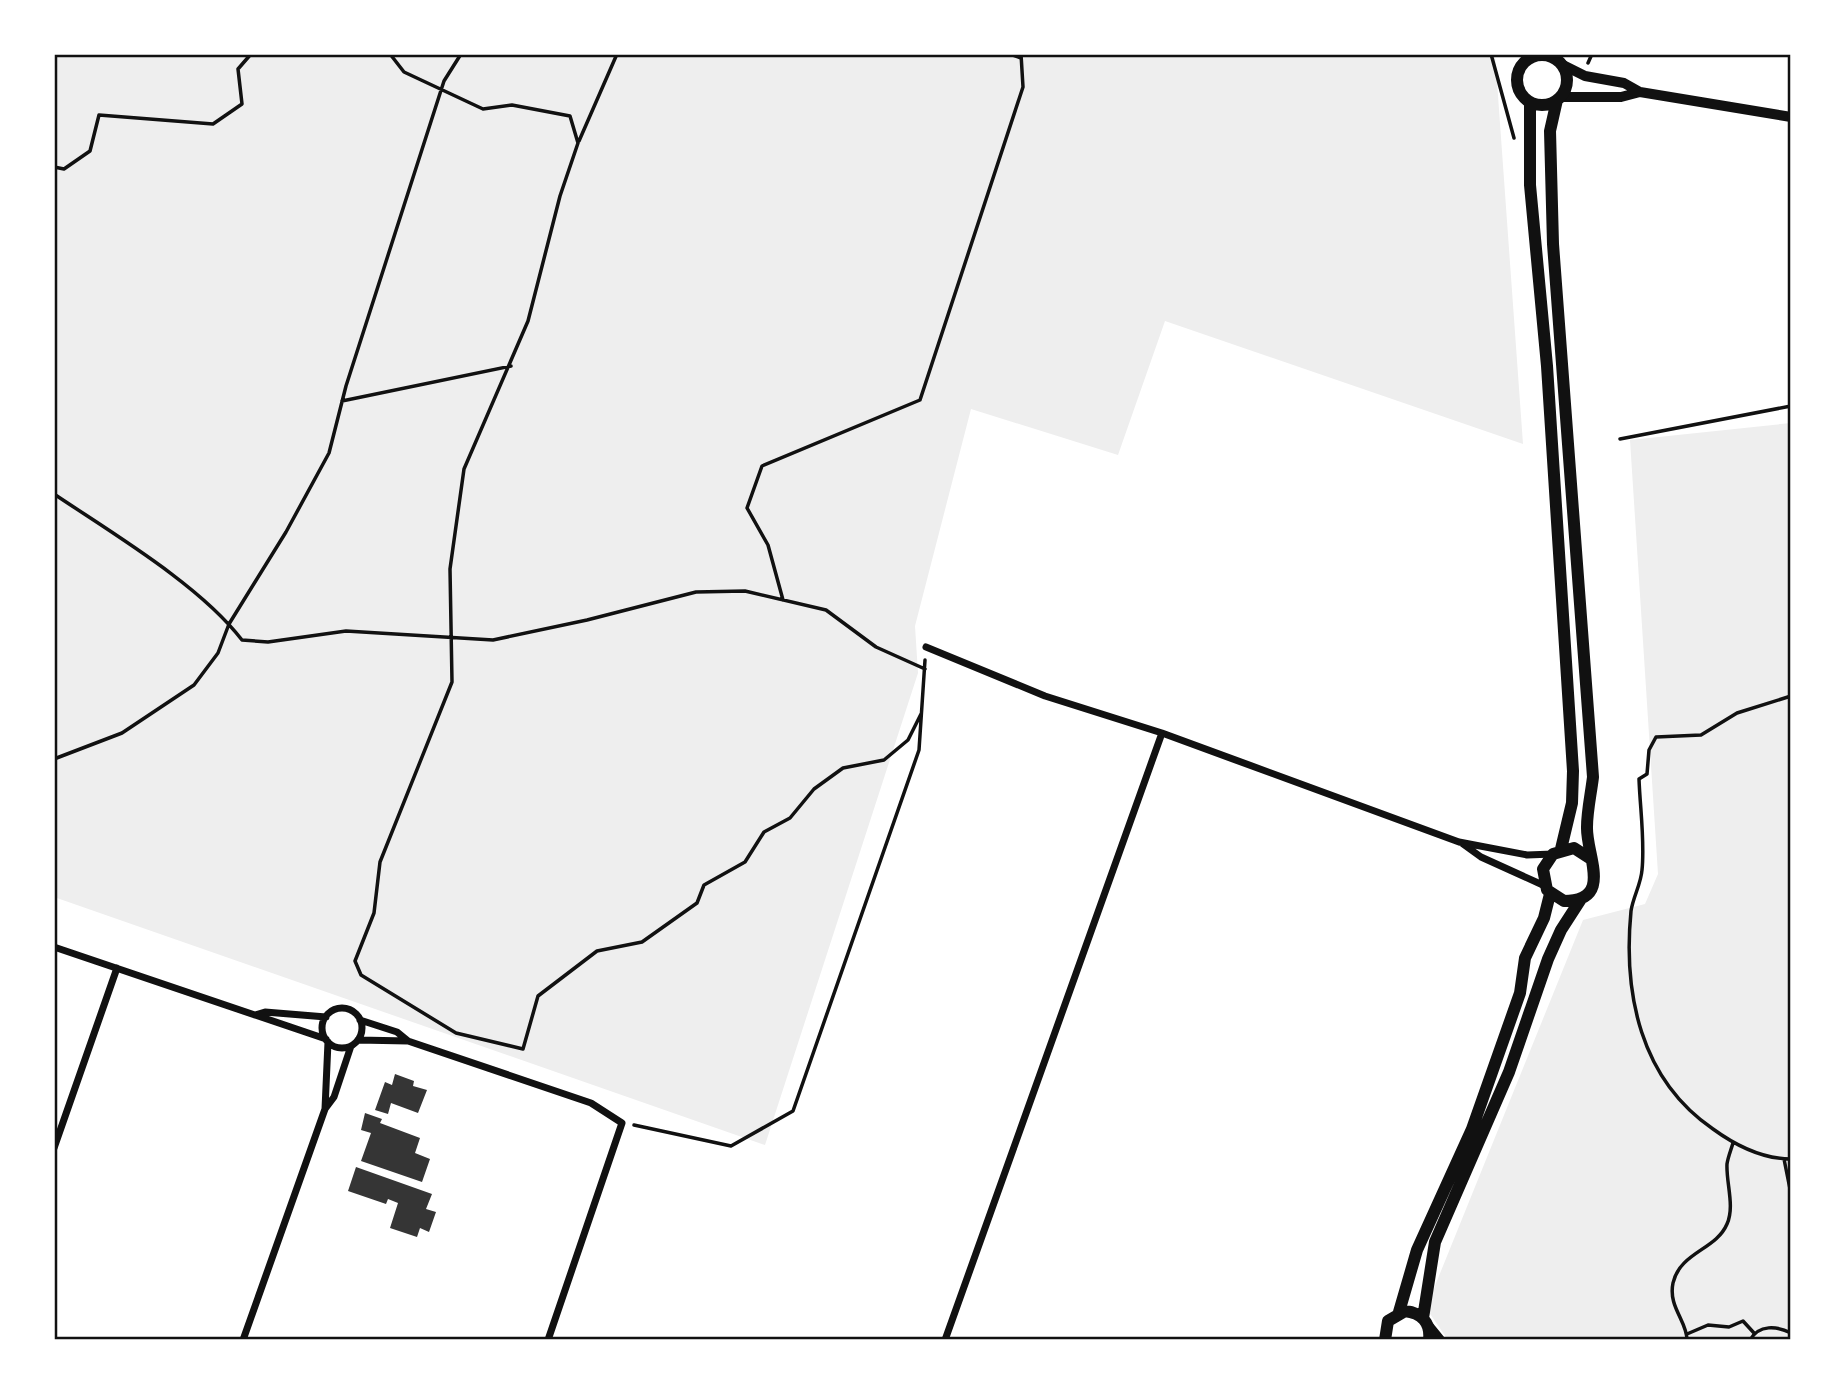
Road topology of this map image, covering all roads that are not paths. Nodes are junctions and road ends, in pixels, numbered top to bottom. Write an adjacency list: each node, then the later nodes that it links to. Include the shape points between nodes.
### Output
1 (1558, 60): 2 (main road, via 1542,55); 3 (street, via 1585,76 1623,83); 4 (main road, via 1567,80)
2 (1522, 61): 5 (main road, via 1517,83 1523,98)
3 (1640, 92): 4 (street); 6 (street)
4 (1559, 99): 5 (main road, via 1544,105); 11 (main road, via 1550,131 1553,244 1592,778 1587,826)
5 (1530, 102): 10 (main road, via 1530,185 1548,380 1573,771 1572,803)
6 (1791, 117)
7 (926, 647): 8 (street, via 1045,696)
8 (1162, 733): 9 (street); 29 (street)
9 (1459, 842): 10 (street, via 1527,855); 12 (street)
10 (1557, 851): 11 (main road, via 1574,848); 12 (main road, via 1543,869)
11 (1591, 859): 13 (main road, via 1595,882)
12 (1547, 890): 13 (main road, via 1564,901); 25 (main road, via 1544,918 1525,958 1520,993 1472,1129 1417,1250)
13 (1581, 899): 26 (main road, via 1548,959 1509,1072 1435,1242)
14 (54, 947): 15 (street)
15 (117, 968): 16 (street); 24 (street)
16 (255, 1015): 17 (street); 20 (street)
17 (326, 1017): 18 (street, via 344,1008); 20 (street)
18 (360, 1020): 19 (street); 21 (street, via 397,1032)
19 (358, 1040): 21 (street); 22 (street)
20 (327, 1041): 22 (street, via 336,1047); 23 (street)
21 (408, 1041): 28 (street, via 591,1103 622,1123)
22 (351, 1046): 23 (street)
23 (326, 1109): 27 (street)
24 (54, 1148)
25 (1399, 1312): 26 (main road, via 1412,1312); 30 (main road, via 1388,1321)
26 (1424, 1319): 31 (main road); 32 (street)
27 (243, 1340)
28 (548, 1340)
29 (945, 1340)
30 (1385, 1340)
31 (1429, 1340)
32 (1440, 1340)

